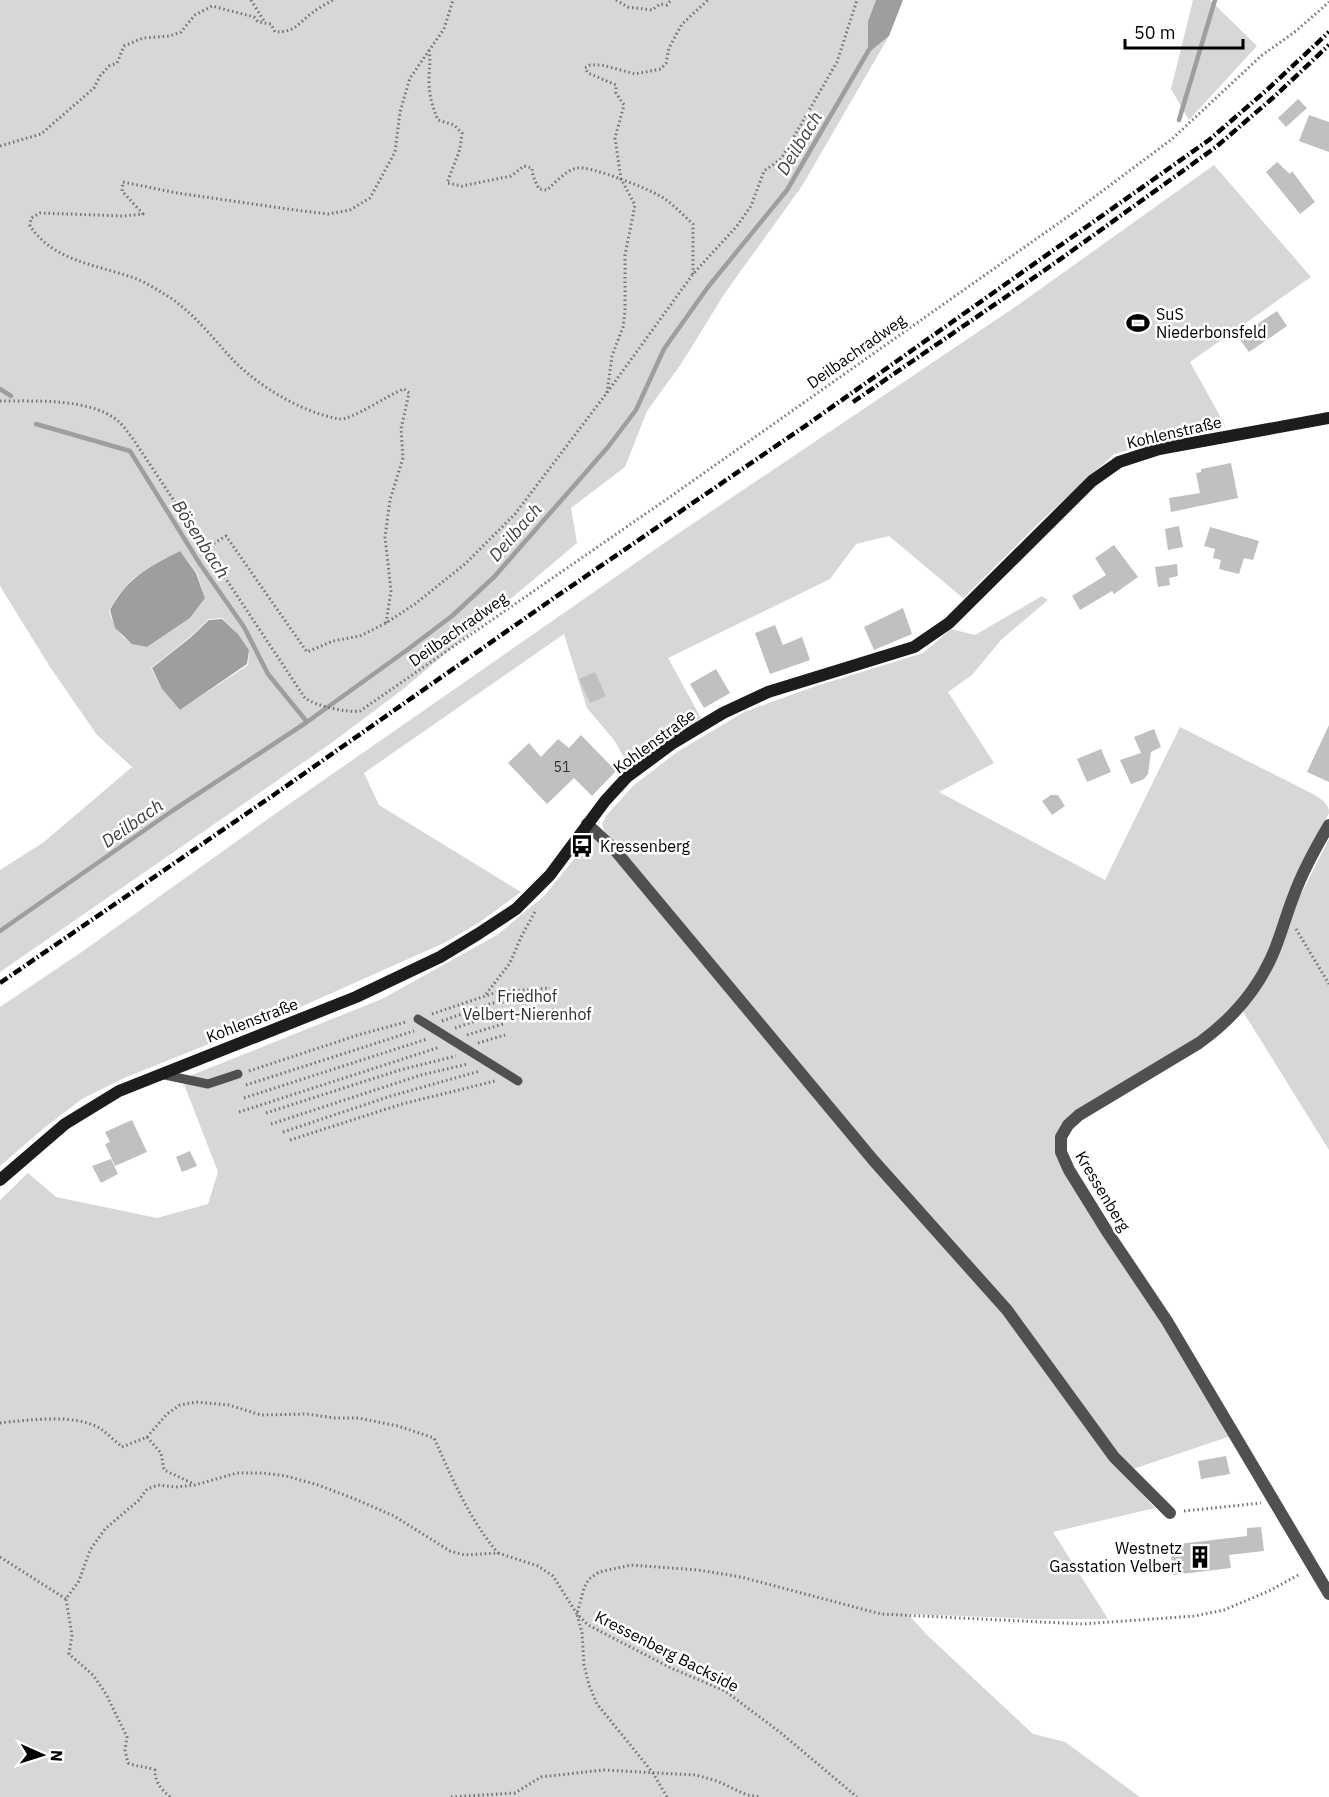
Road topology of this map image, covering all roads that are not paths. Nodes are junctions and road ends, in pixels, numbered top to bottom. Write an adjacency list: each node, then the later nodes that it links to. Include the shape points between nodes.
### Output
1 (1329, 418): 2 (main road, Kohlenstraße, via 1159,449 1119,462 1092,481 949,623 914,647 768,692 723,713 627,777)
2 (587, 824): 5 (main road, Kohlenstraße, via 550,875 516,909 440,957 356,997); 9 (street, via 615,849 874,1161 1007,1310 1114,1457)
3 (1329, 825): 10 (street, Kressenberg, via 1311,857 1261,978 1233,1015 1199,1042 1079,1115 1061,1137 1061,1152 1081,1191 1167,1321)
4 (418, 1019): 7 (lane)
5 (160, 1074): 6 (lane, via 208,1084); 8 (main road, Kohlenstraße, via 119,1090 65,1124)
6 (238, 1074)
7 (515, 1079)
8 (0, 1180)
9 (1170, 1513)
10 (1329, 1594)

